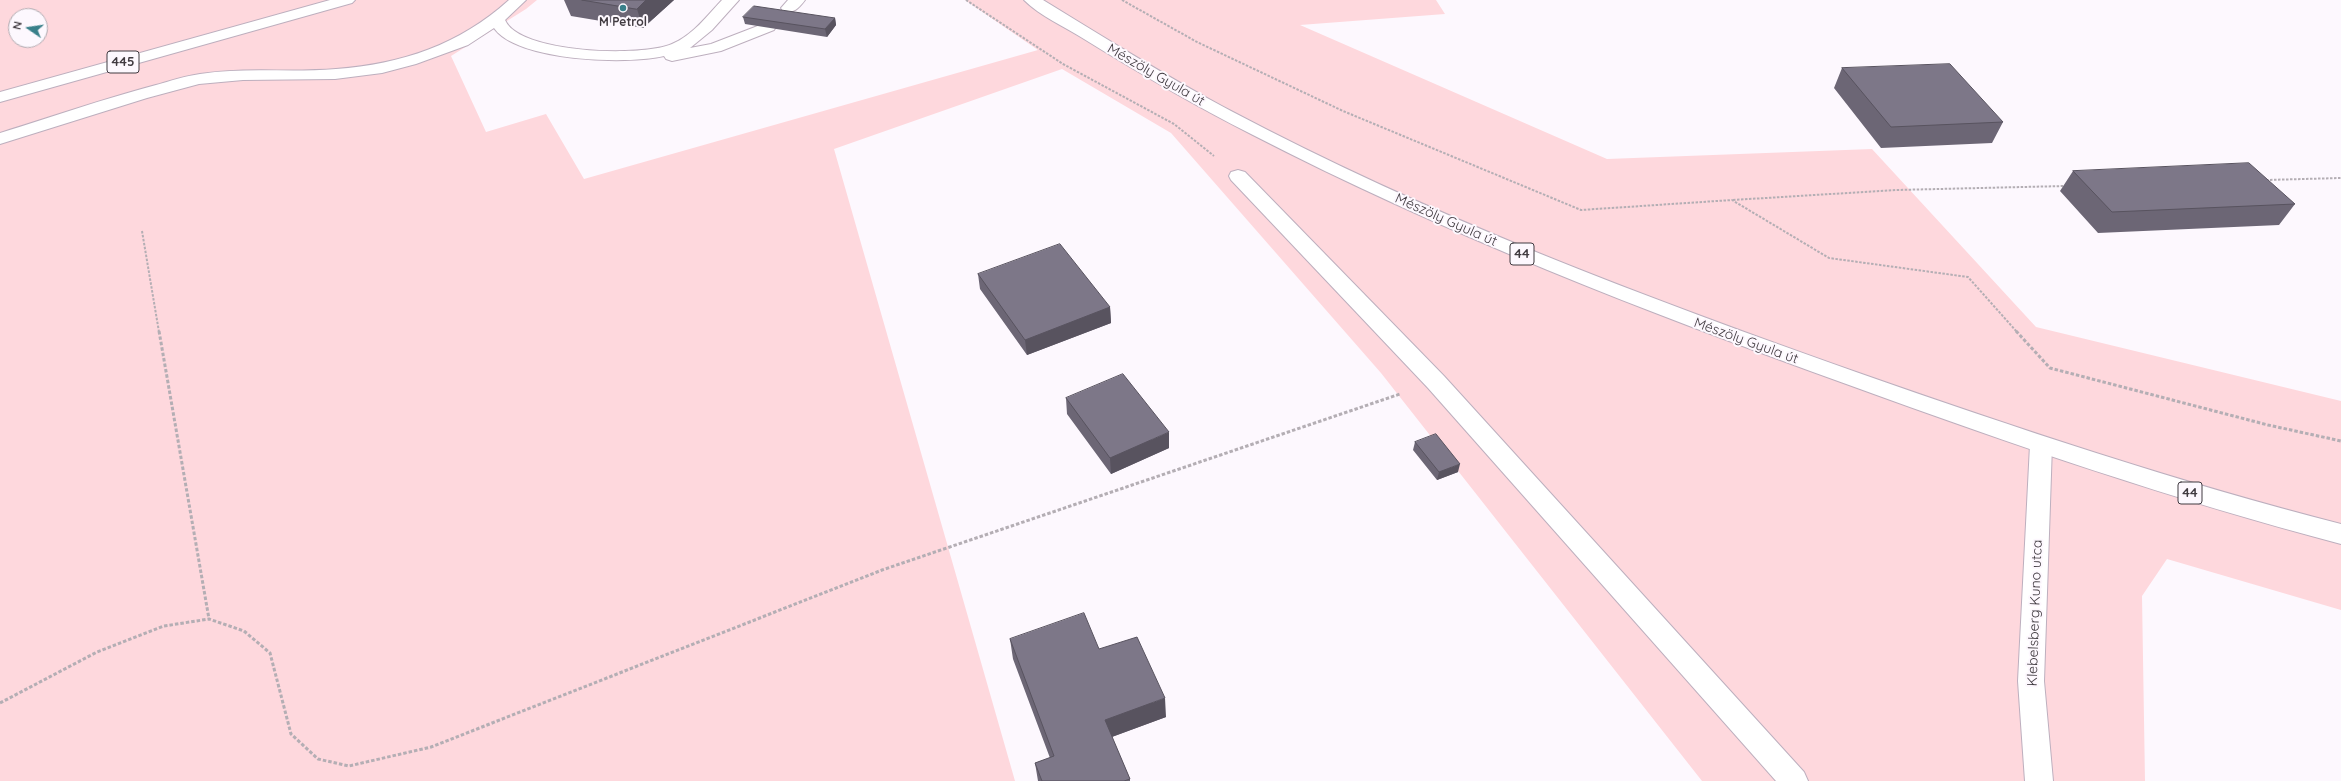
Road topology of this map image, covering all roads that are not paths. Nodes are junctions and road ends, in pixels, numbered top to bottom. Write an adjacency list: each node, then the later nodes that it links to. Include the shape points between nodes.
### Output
1 (327, 0): 7 (main road, 445)
2 (347, 0): 7 (main road, 445)
3 (518, 0): 6 (main road)
4 (731, 0): 9 (main road, via 688,43 675,49 654,53)
5 (1032, 0): 13 (main road, Mészöly Gyula út / 44, via 1228,116 1351,178 1503,246 1619,294 1745,341)
6 (497, 19): 9 (main road, via 507,34 523,42 575,53); 11 (main road, via 462,42 439,52 396,64 335,74 243,75 199,79 141,94)
7 (247, 27): 10 (main road, 445)
8 (768, 27): 9 (main road, via 721,46 693,53 663,57)
9 (610, 56)
10 (0, 96)
11 (0, 139)
12 (1238, 176): 15 (main road, via 1436,382)
13 (2041, 445): 14 (main road, 44, via 2194,494); 16 (main road, Klebelsberg Kuno utca, via 2031,681)
14 (2341, 534)
15 (1794, 781)
16 (2039, 781)

